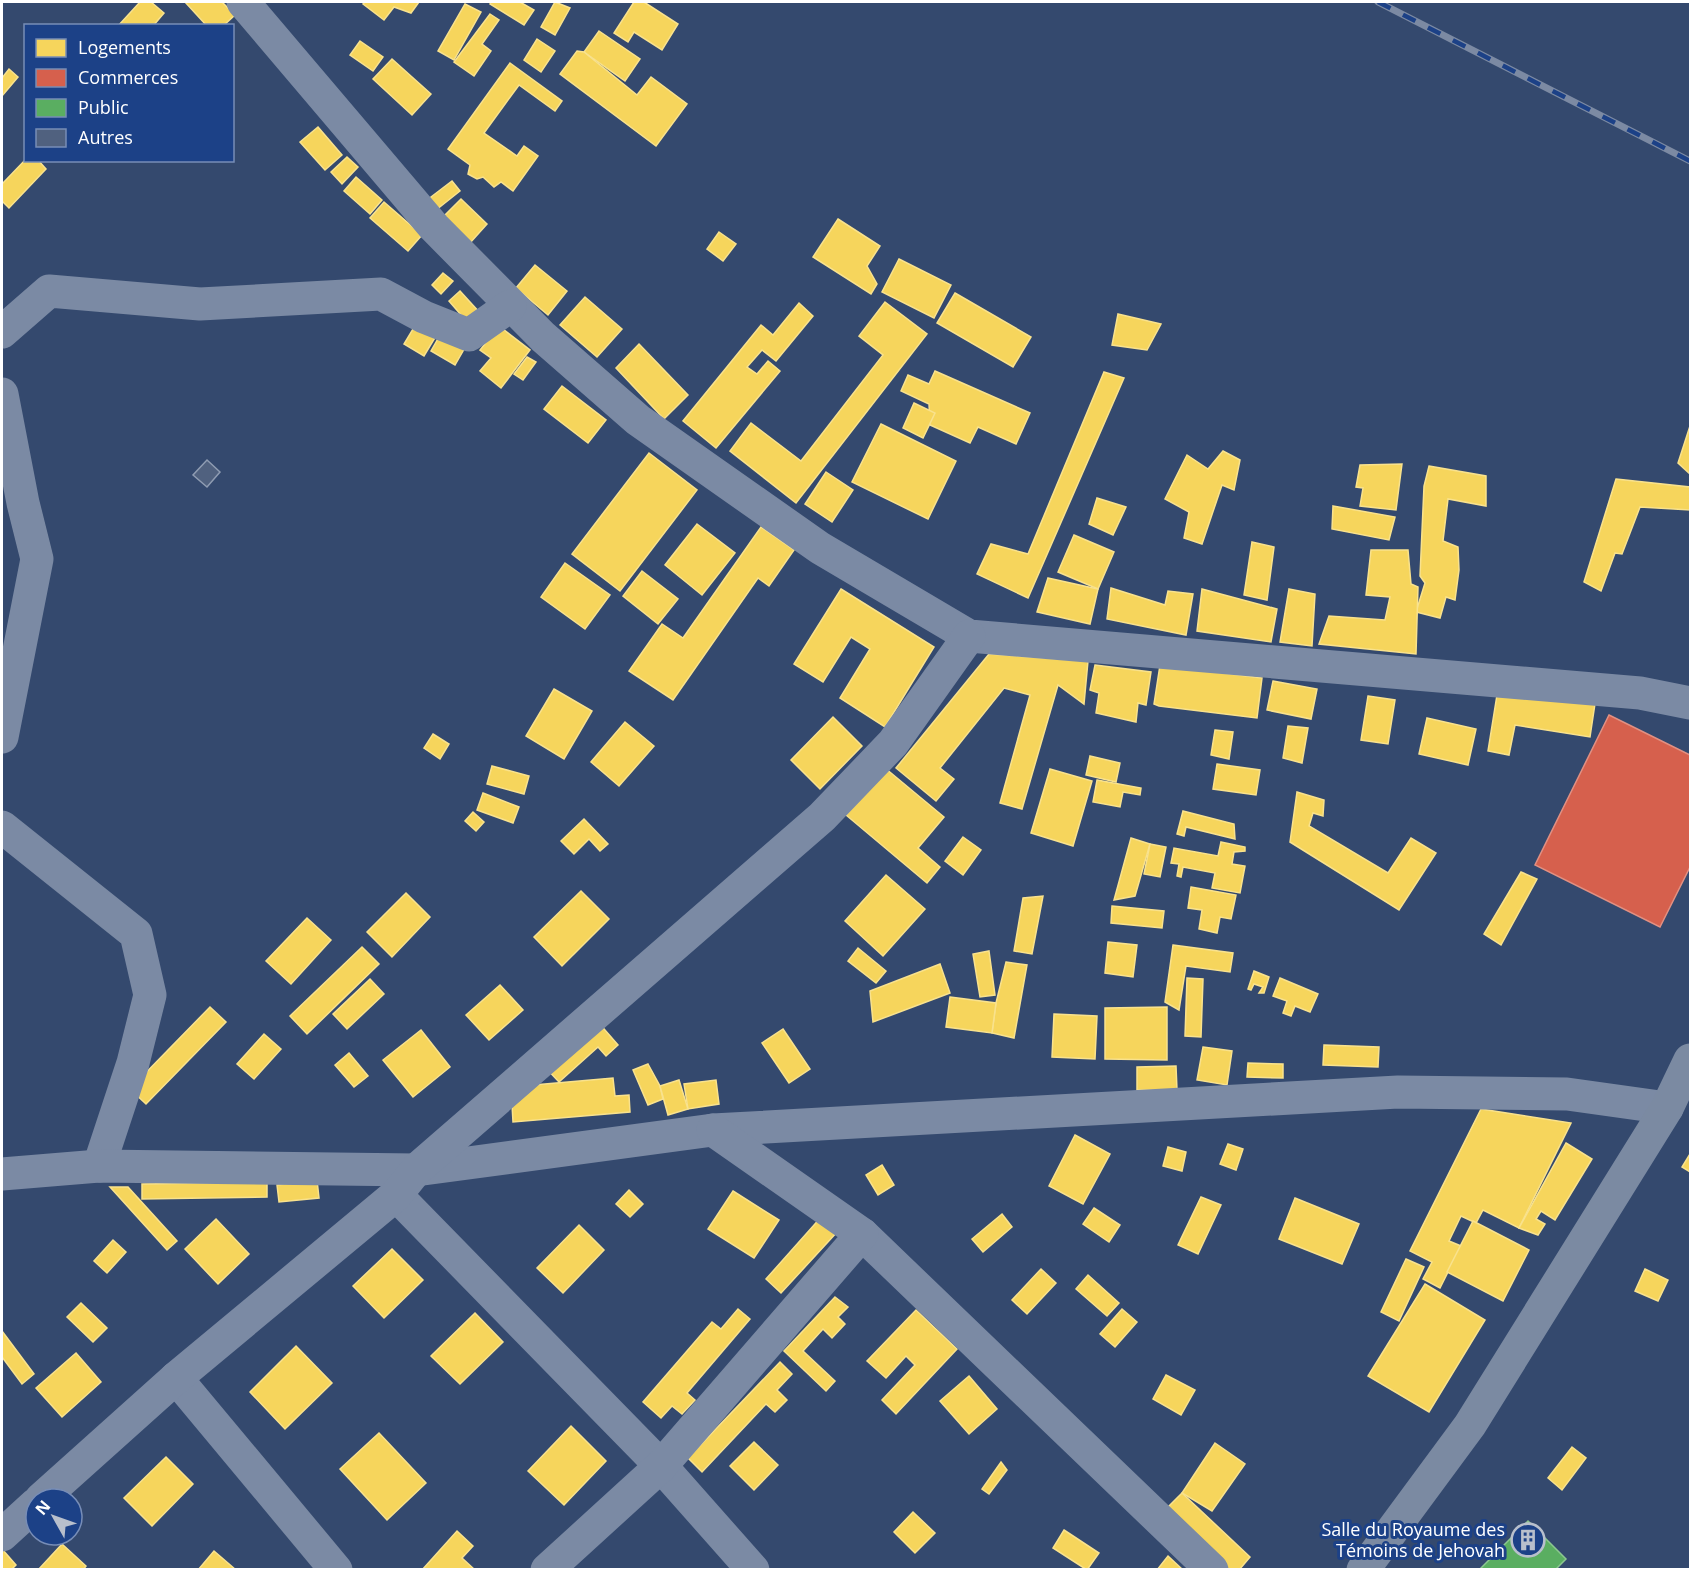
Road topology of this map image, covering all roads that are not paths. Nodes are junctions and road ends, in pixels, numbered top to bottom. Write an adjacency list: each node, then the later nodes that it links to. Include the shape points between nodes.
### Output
1 (243, 2): 2 (street, via 434,226)
2 (510, 306): 3 (street, via 470,335 381,294 200,304 49,291); 5 (street, via 638,420 820,548)
3 (2, 332)
4 (2, 394): 7 (street, via 37,559)
5 (969, 636): 6 (street, via 1640,693); 13 (street, via 892,743 822,817)
6 (1690, 703)
7 (2, 737)
8 (2, 827): 12 (street, via 136,934 150,995 133,1063)
9 (1690, 1060): 10 (highway)
10 (1667, 1108): 11 (street, via 1568,1094 1398,1092); 26 (highway, via 1470,1425)
11 (713, 1130): 13 (street); 16 (street)
12 (99, 1166): 13 (street); 14 (street)
13 (416, 1170): 15 (street)
14 (2, 1174)
15 (396, 1196): 17 (street); 18 (street)
16 (862, 1234): 18 (street); 25 (street)
17 (176, 1378): 19 (street); 22 (street)
18 (661, 1466): 23 (street); 24 (street)
19 (54, 1487)
20 (24, 1515): 21 (street)
21 (2, 1535)
22 (336, 1569)
23 (548, 1569)
24 (753, 1569)
25 (1212, 1569)
26 (1364, 1569)

